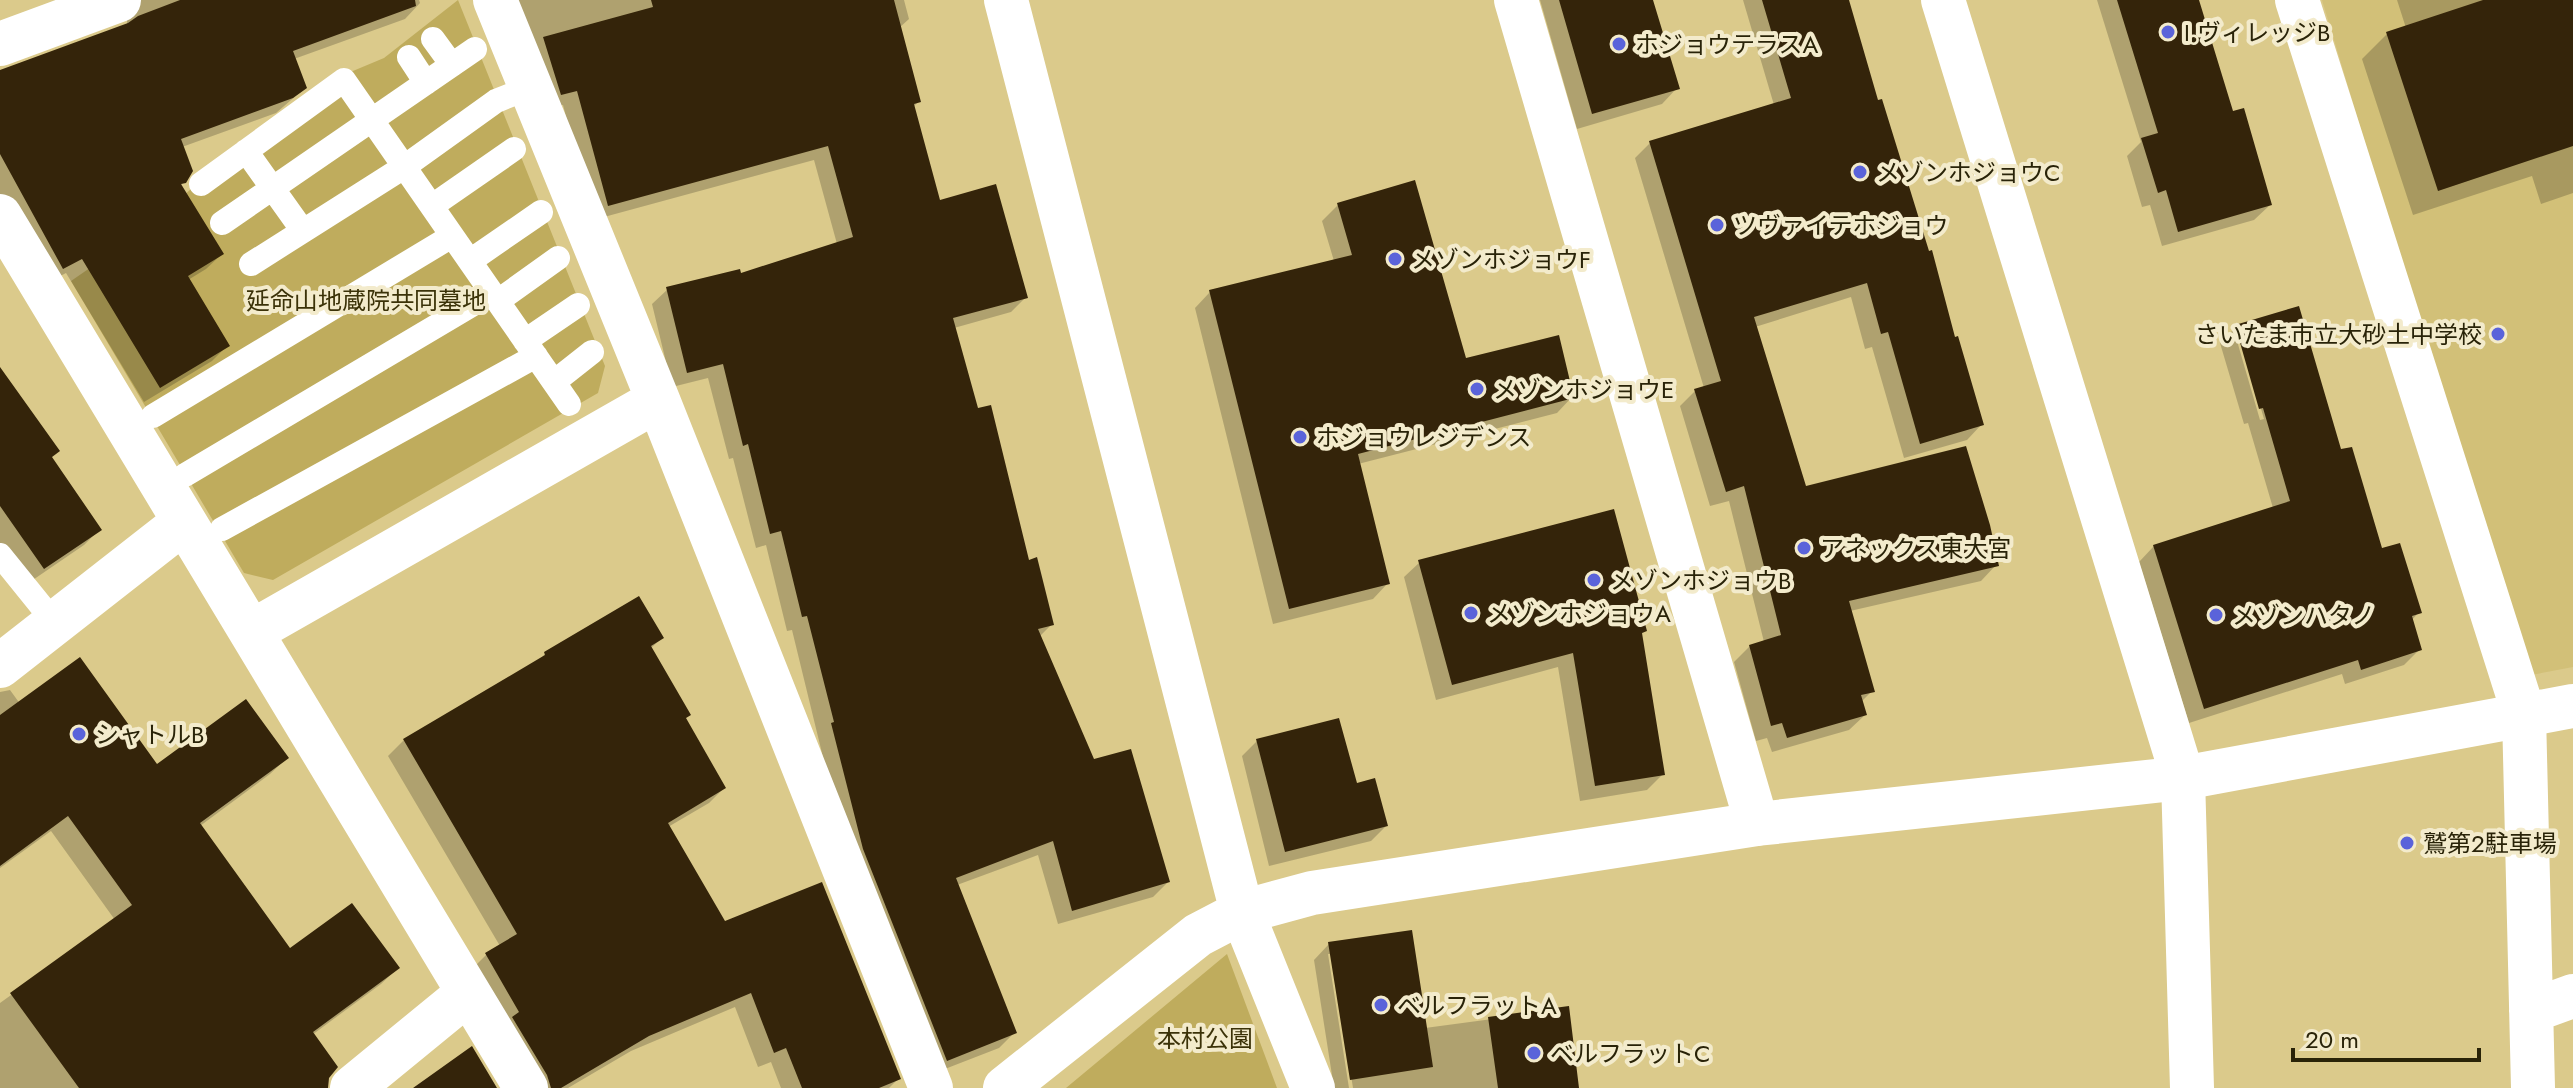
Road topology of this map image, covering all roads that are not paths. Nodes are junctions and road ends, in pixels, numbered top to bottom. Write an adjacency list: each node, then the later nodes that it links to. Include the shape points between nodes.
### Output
1 (119, 0): 8 (street)
2 (495, 0): 13 (street)
3 (1006, 0): 47 (street)
4 (1516, 0): 46 (street)
5 (1943, 0): 45 (street)
6 (2297, 0): 44 (street)
7 (433, 39): 11 (lane)
8 (0, 44)
9 (475, 49): 11 (lane)
10 (409, 57): 12 (lane)
11 (452, 65): 12 (lane)
12 (426, 83): 14 (lane)
13 (531, 87): 17 (lane, via 496,101); 34 (street)
14 (373, 122): 16 (lane, via 344,80); 17 (lane); 19 (lane)
15 (514, 149): 20 (lane)
16 (246, 151): 18 (lane); 19 (lane)
17 (404, 167): 20 (lane); 24 (lane)
18 (201, 184)
19 (273, 188): 23 (lane); 24 (lane)
20 (432, 206): 25 (lane)
21 (541, 212): 27 (lane)
22 (0, 216): 38 (street)
23 (222, 223)
24 (303, 231): 28 (lane)
25 (452, 236): 27 (lane); 36 (lane)
26 (558, 258): 29 (lane)
27 (470, 261): 29 (lane)
28 (251, 264)
29 (495, 297): 31 (lane); 37 (lane)
30 (578, 305): 31 (lane)
31 (531, 349): 33 (lane); 38 (lane)
32 (592, 352): 33 (lane)
33 (554, 382): 35 (lane)
34 (658, 400): 41 (street); 53 (street)
35 (569, 404)
36 (153, 416)
37 (185, 475)
38 (203, 526): 40 (street); 41 (street)
39 (0, 555): 40 (lane)
40 (55, 623): 42 (street)
41 (251, 632): 48 (street)
42 (0, 666)
43 (2573, 706): 44 (street)
44 (2524, 714): 45 (street); 50 (street)
45 (2183, 778): 46 (street); 56 (street)
46 (1757, 824): 47 (street, via 1312,893)
47 (1242, 912): 54 (street, via 1198,935); 55 (street)
48 (468, 993): 51 (street); 52 (street)
49 (2573, 996): 50 (street)
50 (2531, 1011): 57 (street)
51 (352, 1088)
52 (526, 1088)
53 (931, 1088)
54 (1005, 1088)
55 (1313, 1088)
56 (2192, 1088)
57 (2533, 1088)

